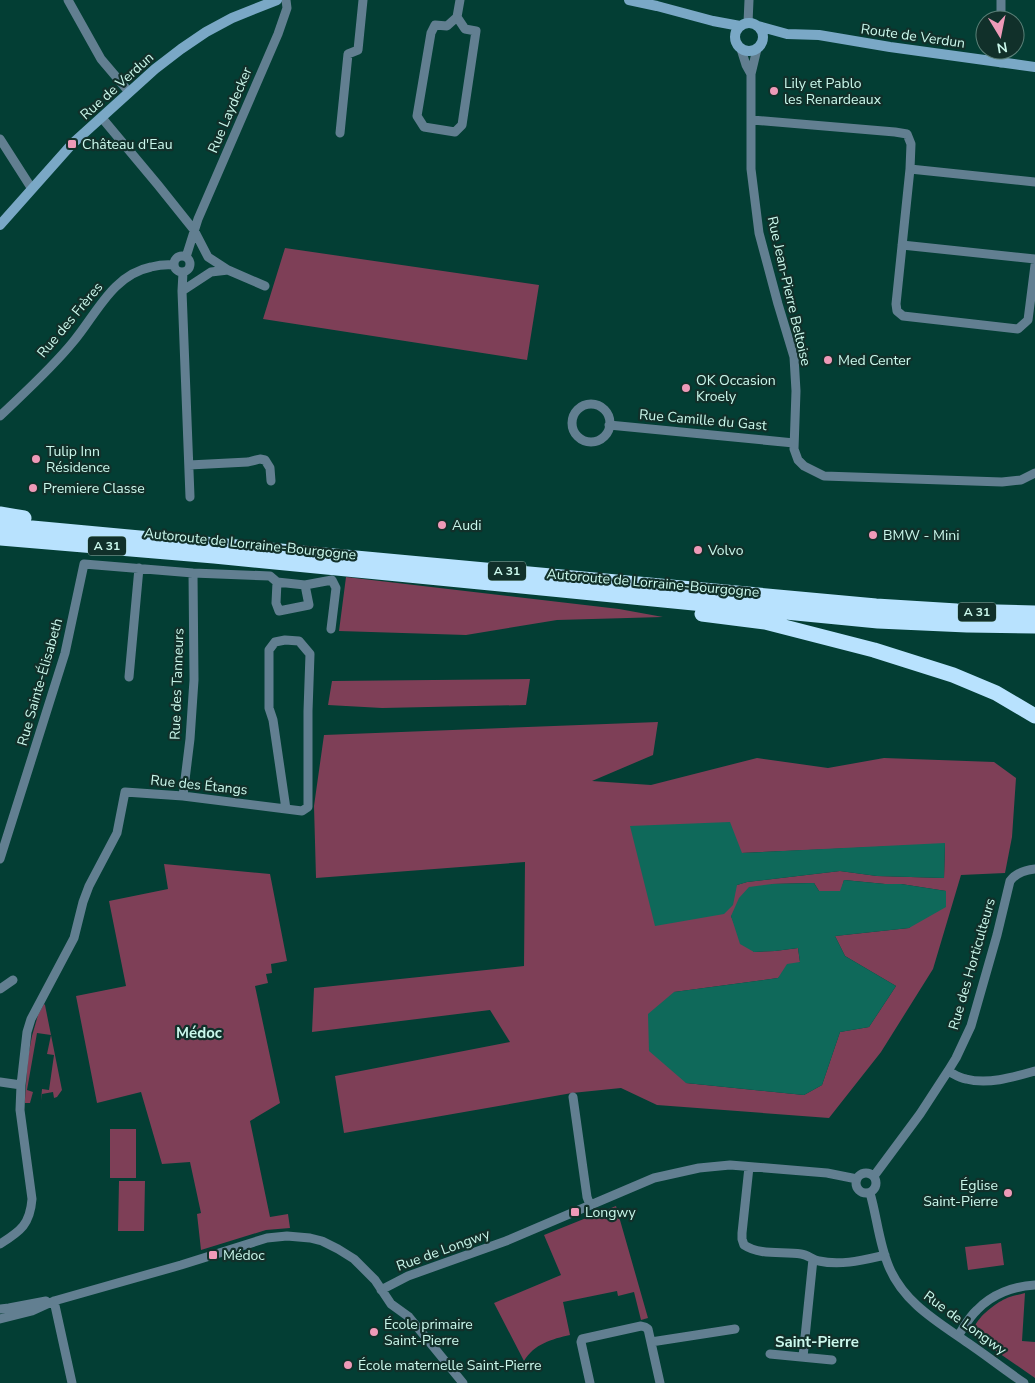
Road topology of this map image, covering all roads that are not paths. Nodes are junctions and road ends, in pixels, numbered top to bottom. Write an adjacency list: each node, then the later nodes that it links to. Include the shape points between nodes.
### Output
1 (68, 0): 18 (street, via 101,59)
2 (277, 0): 18 (main road, Rue de Verdun, via 206,32)
3 (286, 0): 27 (street, Rue Laydecker, via 287,8 278,34)
4 (363, 0): 21 (street, via 358,50 348,54)
5 (460, 0): 8 (street)
6 (629, 0): 9 (main road, Route de Verdun)
7 (749, 0): 10 (street)
8 (457, 18): 8 (street, via 446,26 435,25 431,33 417,116 424,127 455,132 462,125 476,31 465,29)
9 (713, 22): 10 (main road, Route de Verdun); 12 (main road, Route de Verdun)
10 (749, 25): 11 (main road, Route de Verdun); 12 (main road, via 736,32); 13 (main road, via 763,32)
11 (788, 34): 13 (main road, Route de Verdun); 15 (main road, Route de Verdun, via 819,35)
12 (735, 37): 14 (main road)
13 (759, 46): 14 (main road, via 750,52); 17 (street)
14 (741, 49): 17 (street)
15 (1001, 63): 16 (main road, Route de Verdun)
16 (1035, 67)
17 (751, 74): 20 (street, Rue Jean-Pierre Beltoise)
18 (129, 92): 19 (main road, Rue de Verdun)
19 (102, 118): 25 (main road, Rue de Verdun, via 72,144); 27 (street)
20 (752, 120): 23 (street, via 907,134 911,144); 39 (street, Rue Jean-Pierre Beltoise, via 751,169 759,233 794,357)
21 (340, 133)
22 (0, 139): 25 (street)
23 (910, 169): 24 (street); 28 (street)
24 (1035, 182)
25 (32, 189): 26 (main road, Rue de Verdun)
26 (0, 225)
27 (194, 230): 29 (street, Rue Laydecker); 33 (street, via 208,257)
28 (902, 245): 30 (street); 32 (street, via 896,304 897,312 903,316 1018,329 1028,320)
29 (186, 256): 31 (street, via 179,256); 34 (street, via 190,265)
30 (1035, 259)
31 (174, 265): 34 (street); 37 (street, Rue des Frères, via 166,264 134,273 116,286 74,342)
32 (1035, 265)
33 (228, 270): 35 (street); 36 (street, via 211,272)
34 (183, 272): 36 (street)
35 (265, 286)
36 (182, 291): 40 (street)
37 (0, 416)
38 (610, 425): 38 (street, via 607,413 590,404 578,408 572,420 577,436 588,442 600,440); 39 (street, Rue Camille du Gast)
39 (794, 443): 41 (street, Rue Jean-Pierre Beltoise, via 798,460 824,476 1002,482 1021,480)
40 (189, 466): 42 (street, via 260,459 268,464); 43 (street)
41 (1035, 473)
42 (272, 481)
43 (190, 497)
44 (0, 514): 46 (highway)
45 (0, 525): 46 (highway, Autoroute de Lorraine-Bourgogne / A 31)
46 (96, 533): 53 (highway, Autoroute de Lorraine-Bourgogne / A 31, via 876,606)
47 (0, 538): 52 (highway, Autoroute de Lorraine-Bourgogne / A 31)
48 (139, 568): 49 (street); 56 (street); 60 (street, Rue Sainte-Élisabeth, via 84,564 65,653)
49 (193, 573): 50 (street, via 270,576); 58 (street, Rue des Tanneurs, via 194,680)
50 (277, 582): 51 (street); 51 (street, via 279,611 309,605)
51 (305, 585): 55 (street, via 332,580 336,588)
52 (648, 599): 54 (highway, Autoroute de Lorraine-Bourgogne / A 31, via 878,621); 57 (highway, via 662,608 765,622 874,650 953,674 996,693)
53 (1035, 613)
54 (1035, 626)
55 (331, 629)
56 (129, 677)
57 (1035, 716)
58 (184, 796): 59 (street, Rue des Étangs); 67 (street, Rue des Étangs, via 125,792 117,833 89,886 74,938 30,1018)
59 (286, 809): 59 (street, Rue des Étangs, via 302,811 308,807 310,654 299,641 285,640 275,642 269,650 269,708)
60 (0, 859)
61 (1035, 869): 64 (street, Rue des Horticulteurs, via 1021,872 1010,881 971,1026)
62 (12, 980): 63 (street)
63 (0, 989)
64 (948, 1071): 65 (street, via 971,1081 1000,1079); 70 (street, Rue des Horticulteurs)
65 (1035, 1071)
66 (0, 1082): 67 (street)
67 (21, 1085): 74 (street, via 20,1110 31,1211 22,1230)
68 (572, 1097): 73 (street, via 586,1197)
69 (749, 1167): 71 (street, Rue de Longwy); 73 (street, Rue de Longwy, via 699,1168 654,1178); 76 (street, via 742,1233 744,1245 755,1251 801,1254)
70 (874, 1176): 71 (street, via 864,1173); 72 (street, via 877,1185)
71 (857, 1179): 72 (street, via 858,1189)
72 (870, 1193): 75 (street, Rue de Longwy)
73 (590, 1205): 78 (street, Rue de Longwy, via 506,1241 408,1276)
74 (0, 1244)
75 (885, 1255): 76 (street, via 840,1263); 83 (street, Rue de Longwy, via 895,1279 907,1296)
76 (813, 1260): 86 (street)
77 (1035, 1285): 83 (street, via 993,1297 976,1310)
78 (382, 1290): 79 (street, via 354,1259 338,1249 316,1240 287,1236 267,1238); 89 (street, via 391,1304 409,1317)
79 (54, 1301): 80 (street); 81 (street, via 32,1311); 88 (street)
80 (0, 1309)
81 (0, 1319)
82 (735, 1329): 84 (street)
83 (958, 1336): 92 (street, Rue de Longwy)
84 (651, 1342): 90 (street, via 648,1329 641,1326 582,1339); 91 (street)
85 (770, 1354): 86 (street)
86 (803, 1357): 87 (street)
87 (832, 1360)
88 (72, 1383)
89 (463, 1383)
90 (590, 1383)
91 (660, 1383)
92 (1024, 1383)

